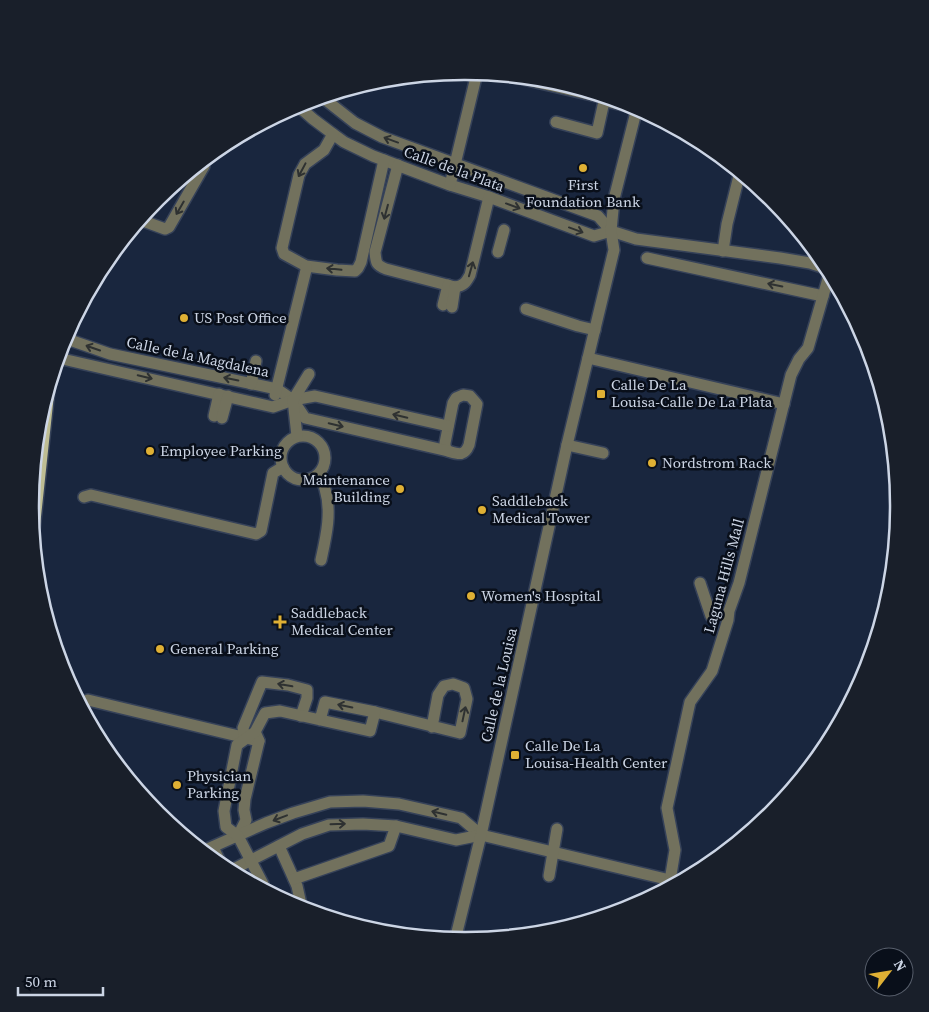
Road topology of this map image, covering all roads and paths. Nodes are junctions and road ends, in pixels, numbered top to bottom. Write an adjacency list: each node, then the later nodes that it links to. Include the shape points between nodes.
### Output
1 (475, 80): 10 (street)
2 (328, 103): 10 (street, Calle de la Plata, one-way to 2, via 373,132)
3 (604, 104): 6 (street, via 597,133)
4 (306, 112): 7 (street, Calle de la Plata)
5 (635, 116): 17 (street, Calle de la Louisa, via 614,199)
6 (556, 122)
7 (333, 134): 8 (street, Calle de la Plata); 22 (street, one-way to 22, via 324,150 305,164 299,175 282,248 284,254)
8 (384, 160): 9 (street, Calle de la Plata); 22 (street, one-way to 22, via 358,268 355,271)
9 (398, 164): 13 (street, Calle de la Plata); 24 (street, one-way to 24, via 375,252 378,266)
10 (456, 164): 13 (street); 17 (street, Calle de la Plata, via 598,216)
11 (201, 172): 15 (street, one-way to 15, via 169,227 164,229)
12 (738, 180): 18 (street)
13 (450, 185): 14 (street, Calle de la Plata)
14 (489, 197): 17 (street, Calle de la Plata, one-way to 17, via 594,236); 24 (street, one-way to 14, via 466,283 470,275)
15 (147, 222)
16 (504, 230): 19 (street)
17 (611, 231): 18 (street, Calle de la Plata, via 636,239); 28 (street, Calle de la Louisa, via 614,250)
18 (723, 251): 21 (street, Calle de la Plata)
19 (498, 252)
20 (647, 258): 25 (street, one-way to 20)
21 (815, 265)
22 (306, 266): 35 (street)
23 (826, 282): 25 (street, Laguna Hills Mall)
24 (452, 286): 26 (street)
25 (823, 296): 38 (street, Laguna Hills Mall, via 808,348 791,375)
26 (448, 306)
27 (526, 309): 28 (street)
28 (595, 330): 30 (street, Calle de la Louisa)
29 (72, 341): 34 (street, Calle de la Magdalena, one-way to 29, via 110,354)
30 (588, 358): 38 (street); 44 (street, Calle de la Louisa)
31 (65, 359): 36 (street, Calle de la Magdalena, one-way to 36)
32 (256, 361): 34 (street)
33 (306, 373): 37 (street)
34 (251, 384): 35 (street, Calle de la Magdalena)
35 (277, 389): 37 (street, Calle de la Magdalena); 39 (street)
36 (224, 395): 39 (street, Calle de la Magdalena); 40 (street)
37 (293, 400): 39 (street); 41 (street, one-way to 37, via 315,396); 42 (street); 45 (street, Calle de la Magdalena, one-way to 45, via 305,418)
38 (784, 404): 71 (street, Laguna Hills Mall, via 739,583 712,671 690,702 666,808 675,850)
39 (273, 407)
40 (218, 417)
41 (448, 426): 45 (street, via 445,443); 45 (street, via 456,398 467,395 473,398 477,404 468,448 462,454)
42 (297, 436): 48 (street, via 285,445); 49 (street, via 311,437 322,446 325,461)
43 (44, 442): 47 (main road)
44 (568, 445): 46 (street); 62 (street, Calle de la Louisa)
45 (448, 451)
46 (602, 453)
47 (41, 464)
48 (282, 467): 49 (street, via 298,480 310,480); 50 (street, via 273,473 261,531 256,534)
49 (319, 474): 51 (street, via 328,509)
50 (84, 496)
51 (321, 560)
52 (700, 583): 53 (street)
53 (711, 616)
54 (88, 700): 59 (street)
55 (375, 712): 57 (street, one-way to 57, via 325,702); 57 (street, via 370,731); 58 (street)
56 (301, 716): 57 (street); 59 (street, via 280,710 265,713); 59 (street, one-way to 59, via 306,690 262,682 243,728)
57 (320, 720)
58 (432, 727)
59 (253, 737): 63 (street, via 244,810 246,820); 63 (street, via 237,745 224,811 226,827)
60 (396, 826): 62 (street, via 456,840); 64 (street, one-way to 60, via 329,825); 70 (street, via 389,846)
61 (557, 829): 66 (street)
62 (481, 835): 63 (street, one-way to 63, via 461,818 399,804 363,801 330,802 293,813); 66 (street); 75 (street, Calle de la Louisa)
63 (238, 836): 65 (street); 67 (street)
64 (280, 846): 67 (street); 70 (street)
65 (211, 848)
66 (553, 852): 69 (street); 73 (street)
67 (251, 860): 68 (street); 72 (street)
68 (238, 867)
69 (549, 876)
70 (294, 879): 74 (street)
71 (670, 879)
72 (261, 880)
73 (664, 882)
74 (300, 898)
75 (457, 932)

